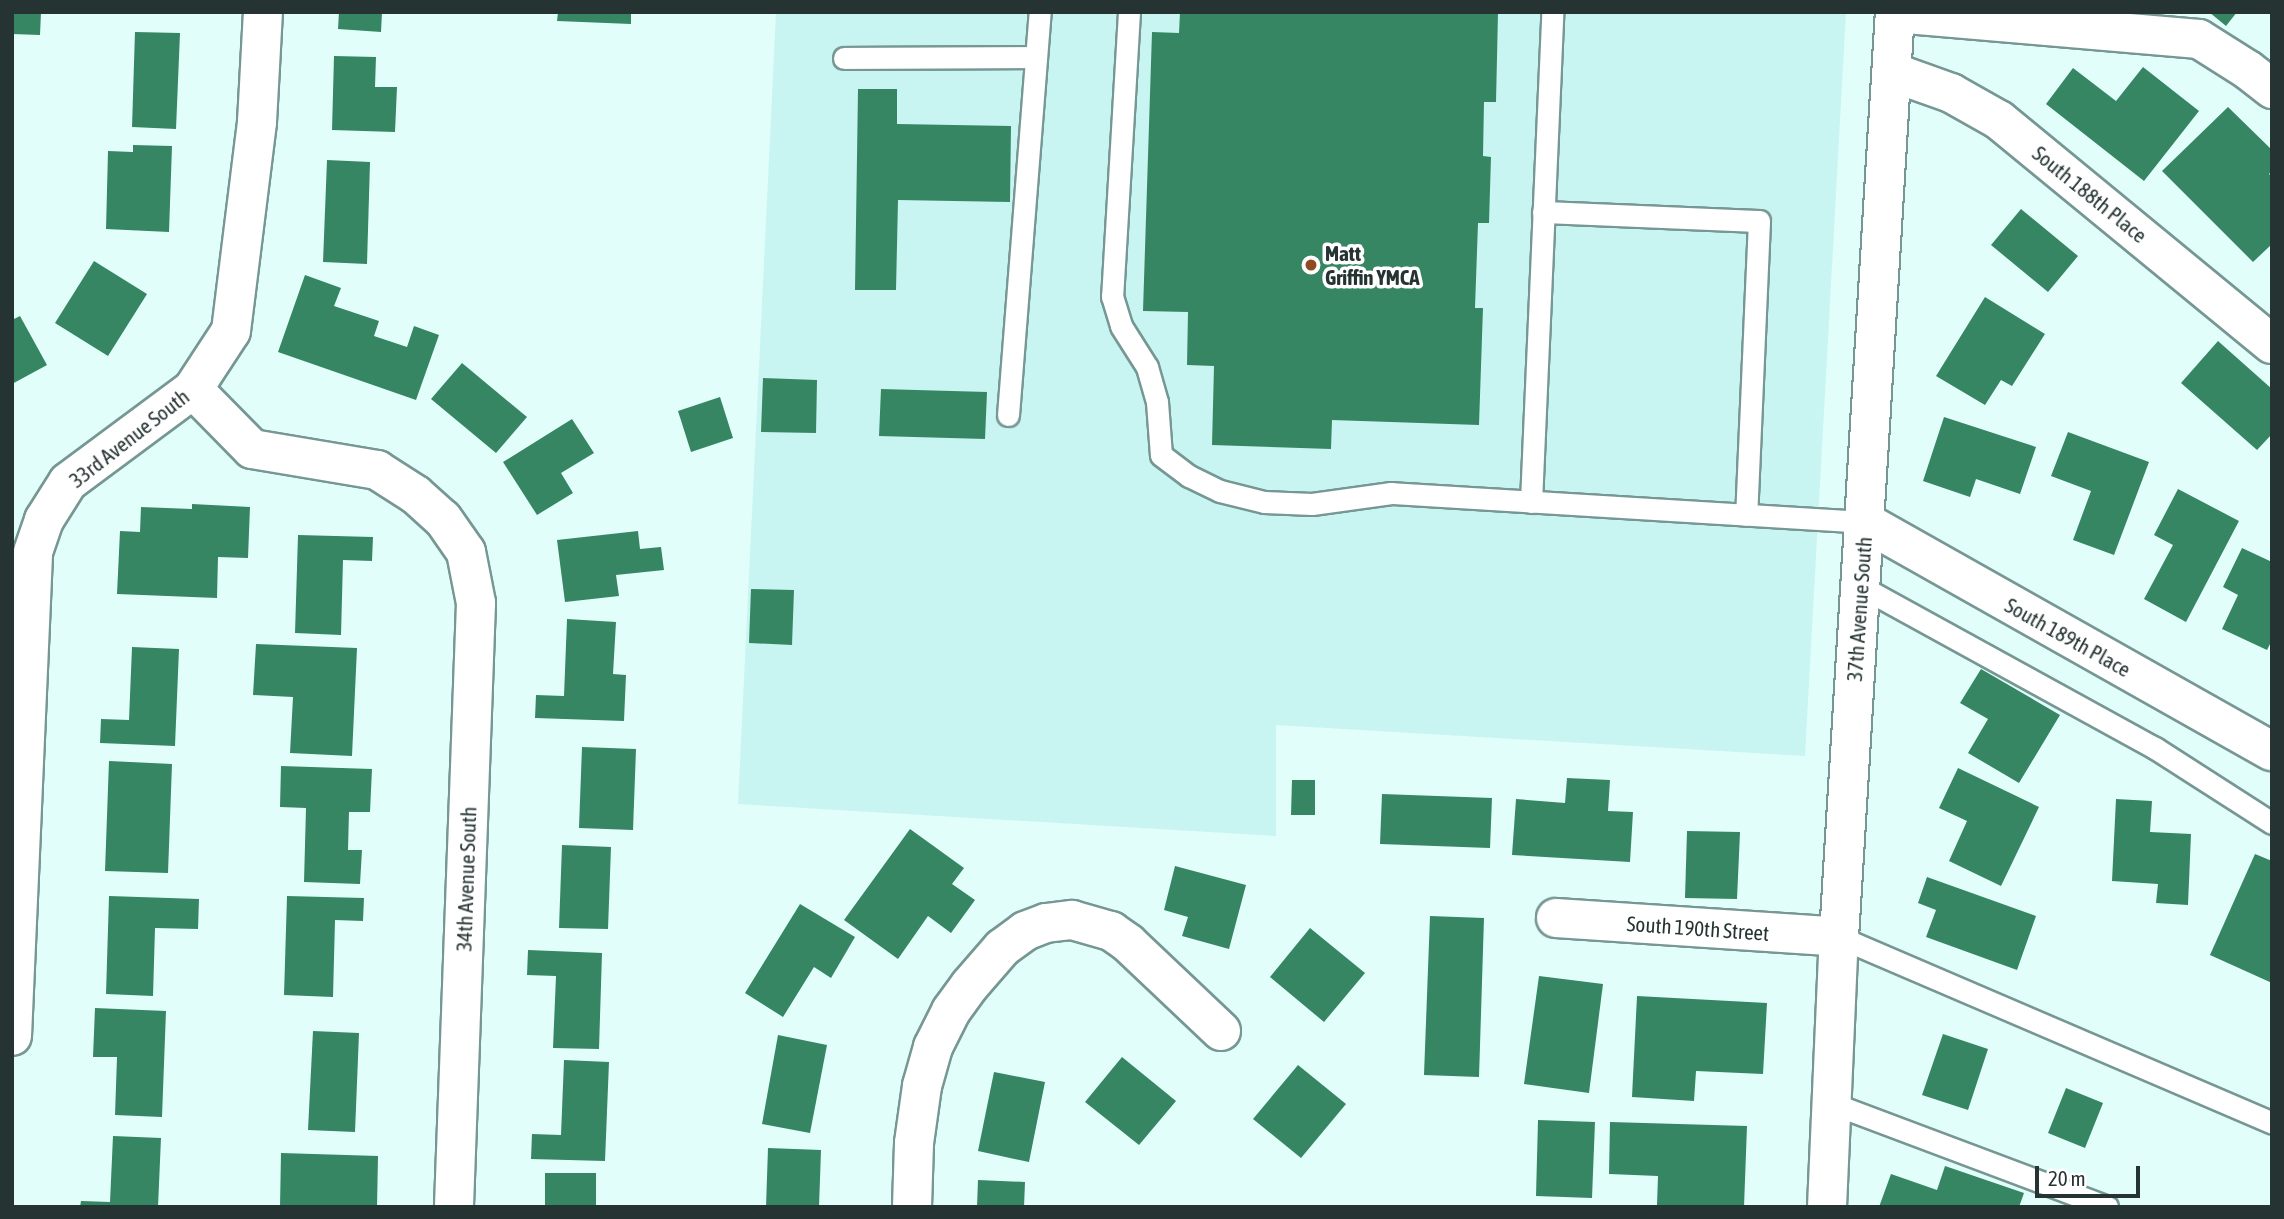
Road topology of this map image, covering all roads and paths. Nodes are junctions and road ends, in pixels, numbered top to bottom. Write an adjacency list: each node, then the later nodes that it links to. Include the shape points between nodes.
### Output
1 (263, 12): 12 (street, 33rd Avenue South, via 257,122 231,331)
2 (1040, 12): 6 (lane)
3 (1129, 12): 14 (lane, via 1112,296 1121,326 1147,367 1157,402 1161,455 1220,491 1264,502 1312,504 1391,494)
4 (1552, 12): 10 (lane)
5 (1895, 13): 8 (street, 37th Avenue South); 9 (street, via 2199,39)
6 (1036, 57): 7 (lane); 13 (lane)
7 (844, 58)
8 (1892, 72): 11 (street, South 188th Place, via 1951,93 1999,120); 16 (street, 37th Avenue South)
9 (2272, 89)
10 (1543, 212): 14 (lane); 15 (lane, via 1759,221)
11 (2272, 344)
12 (193, 389): 23 (street, 33rd Avenue South, via 68,482 44,520 33,552); 26 (street, 34th Avenue South, via 252,449 377,470 443,519 466,552 476,603)
13 (1008, 415)
14 (1531, 502): 15 (lane)
15 (1746, 515): 16 (lane)
16 (1865, 522): 17 (street, 37th Avenue South); 18 (street, South 189th Place)
17 (1860, 586): 19 (lane, via 2155,748); 21 (street, 37th Avenue South)
18 (2272, 751)
19 (2272, 823)
20 (1556, 918): 21 (street, South 190th Street)
21 (1839, 937): 24 (street, 37th Avenue South); 25 (lane)
22 (1221, 1031): 27 (street, via 1111,931 1072,920 1025,931 1002,948 958,1002 933,1047 922,1086)
23 (12, 1036)
24 (1831, 1103): 28 (street, 37th Avenue South); 29 (lane)
25 (2272, 1123)
26 (454, 1207)
27 (912, 1207)
28 (1827, 1207)
29 (2107, 1207)

